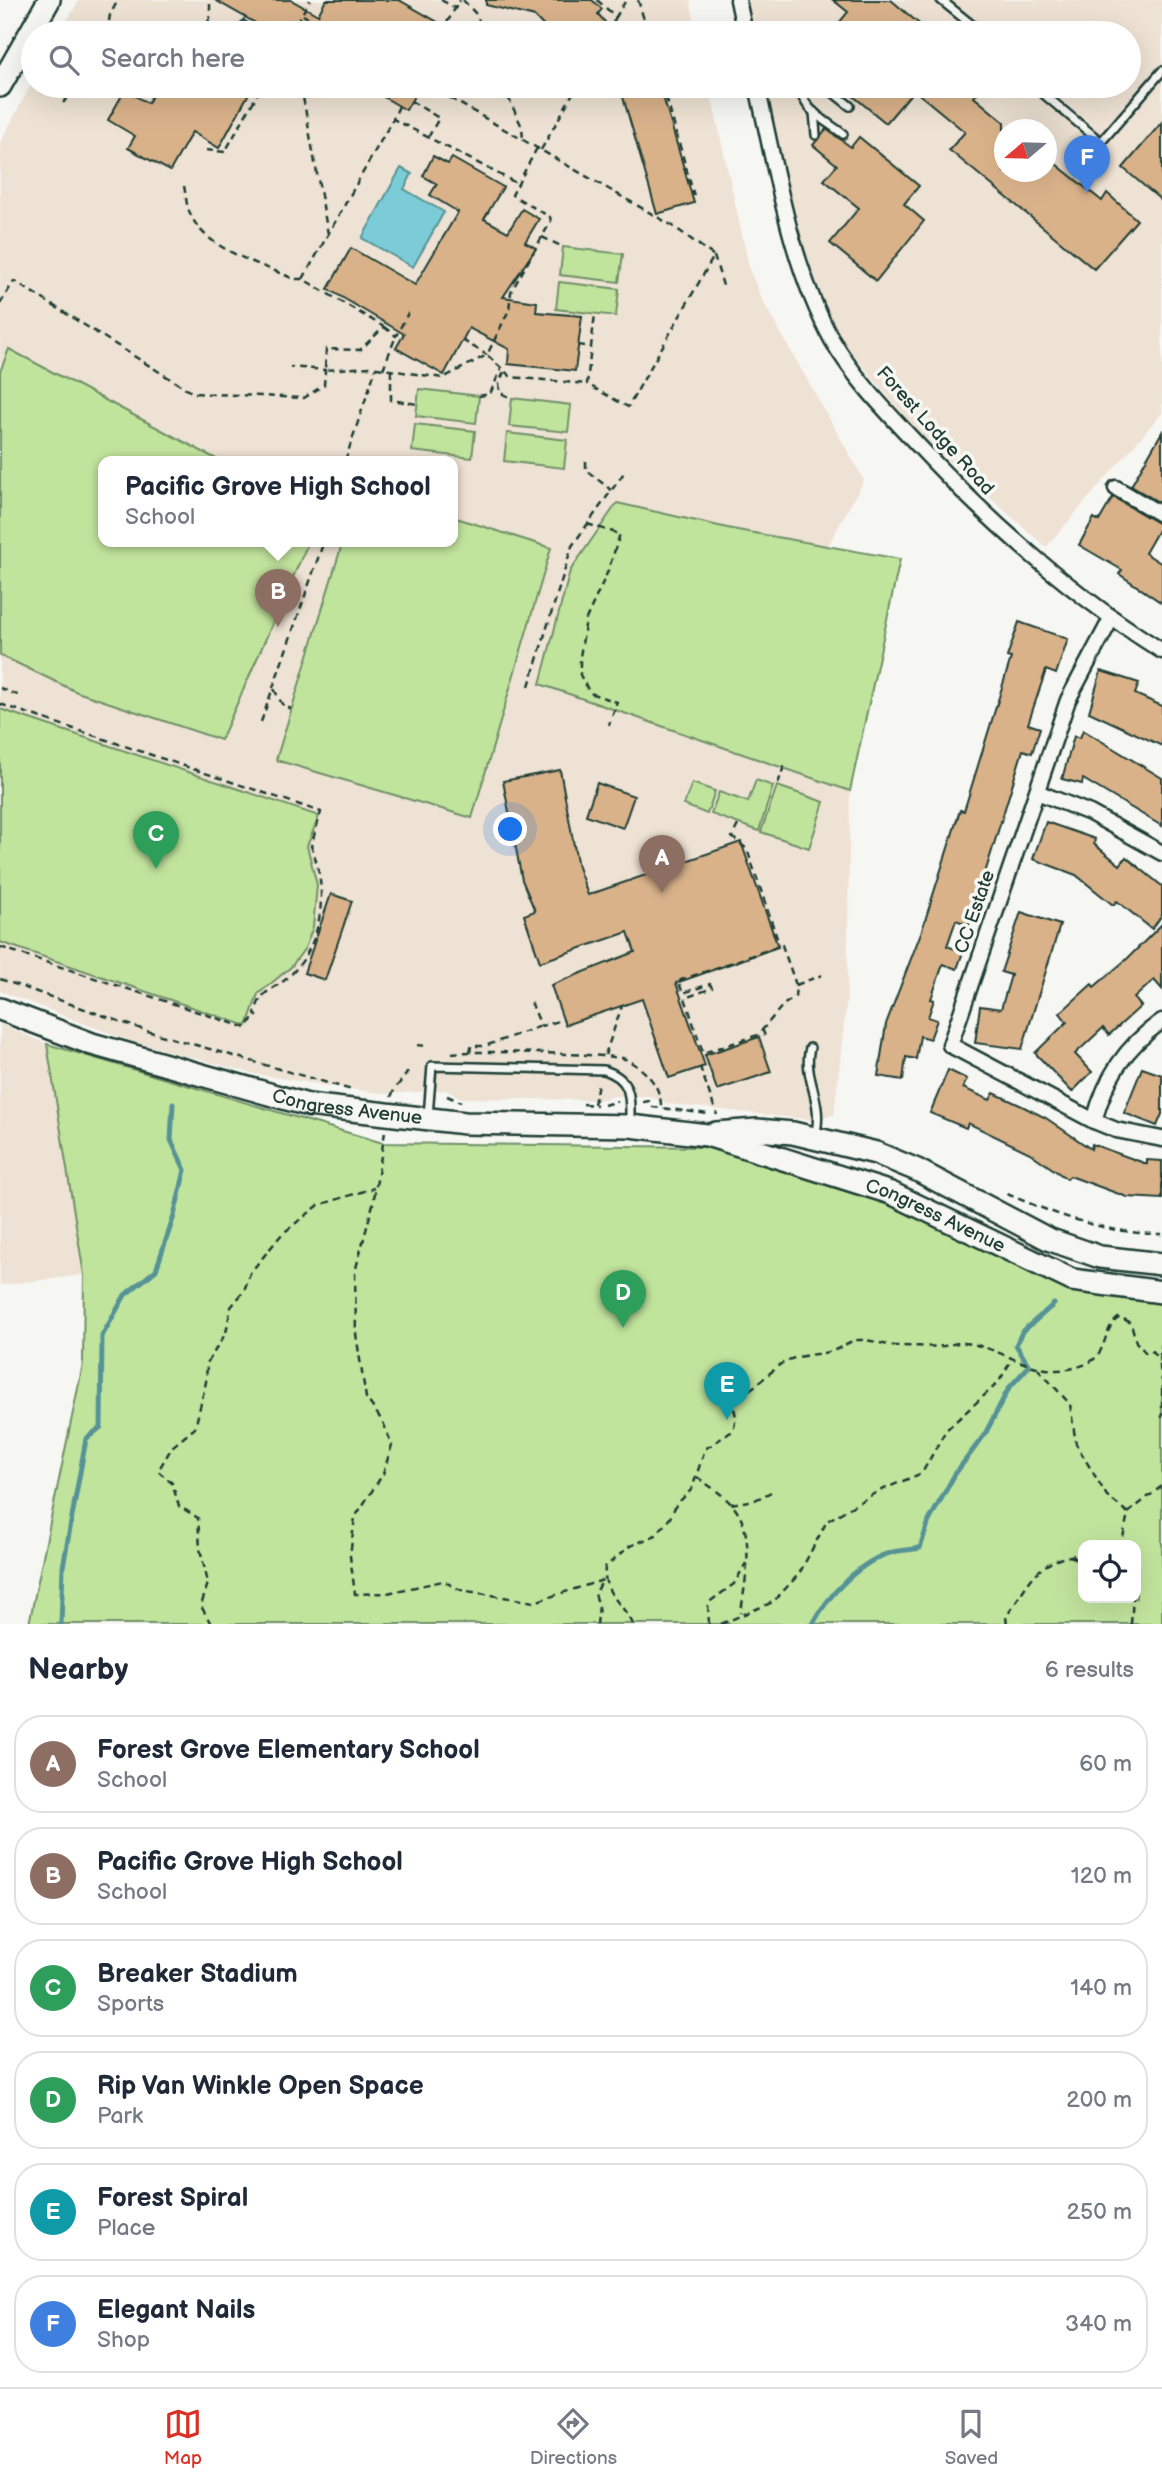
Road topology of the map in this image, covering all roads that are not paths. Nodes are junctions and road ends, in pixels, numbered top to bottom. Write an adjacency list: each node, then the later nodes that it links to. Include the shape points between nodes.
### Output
1 (49, 0): 4 (street)
2 (738, 0): 5 (street)
3 (945, 1): 6 (lane)
4 (37, 21)
5 (742, 21)
6 (968, 21)
7 (21, 49): 9 (street)
8 (1162, 71): 10 (lane)
9 (0, 86)
10 (1141, 95)
11 (760, 98): 22 (street, Forest Lodge Road, via 790,228 833,341 874,398 978,507 1071,590)
12 (802, 98): 17 (lane)
13 (840, 98): 16 (lane)
14 (1048, 98): 15 (lane, via 1101,142)
15 (1139, 98)
16 (850, 106)
17 (814, 112): 18 (lane); 19 (lane)
18 (843, 134)
19 (816, 135)
20 (1116, 488): 21 (street)
21 (1162, 515)
22 (1111, 619): 23 (street, Forest Lodge Road); 24 (street, CC Estate, via 1068,700)
23 (1162, 650)
24 (1037, 792): 25 (street, via 1090,813); 30 (street, CC Estate, via 950,1045)
25 (1162, 853)
26 (0, 1009): 29 (street, Congress Avenue, via 92,1044 273,1097 392,1108)
27 (1162, 1021): 30 (street, via 1131,1046 1116,1066)
28 (810, 1048): 33 (lane, via 807,1067 817,1096 818,1118)
29 (428, 1120): 32 (street, Congress Avenue); 32 (lane, via 432,1066 604,1070 617,1074 629,1089)
30 (1094, 1121): 34 (street)
31 (712, 1125): 32 (street, Congress Avenue); 33 (street, Congress Avenue); 36 (street, Congress Avenue, via 891,1193 1072,1280)
32 (629, 1126)
33 (814, 1138): 35 (street, Congress Avenue, via 876,1153 917,1170 1048,1239 1100,1256)
34 (1162, 1139)
35 (1162, 1264)
36 (1162, 1293)

